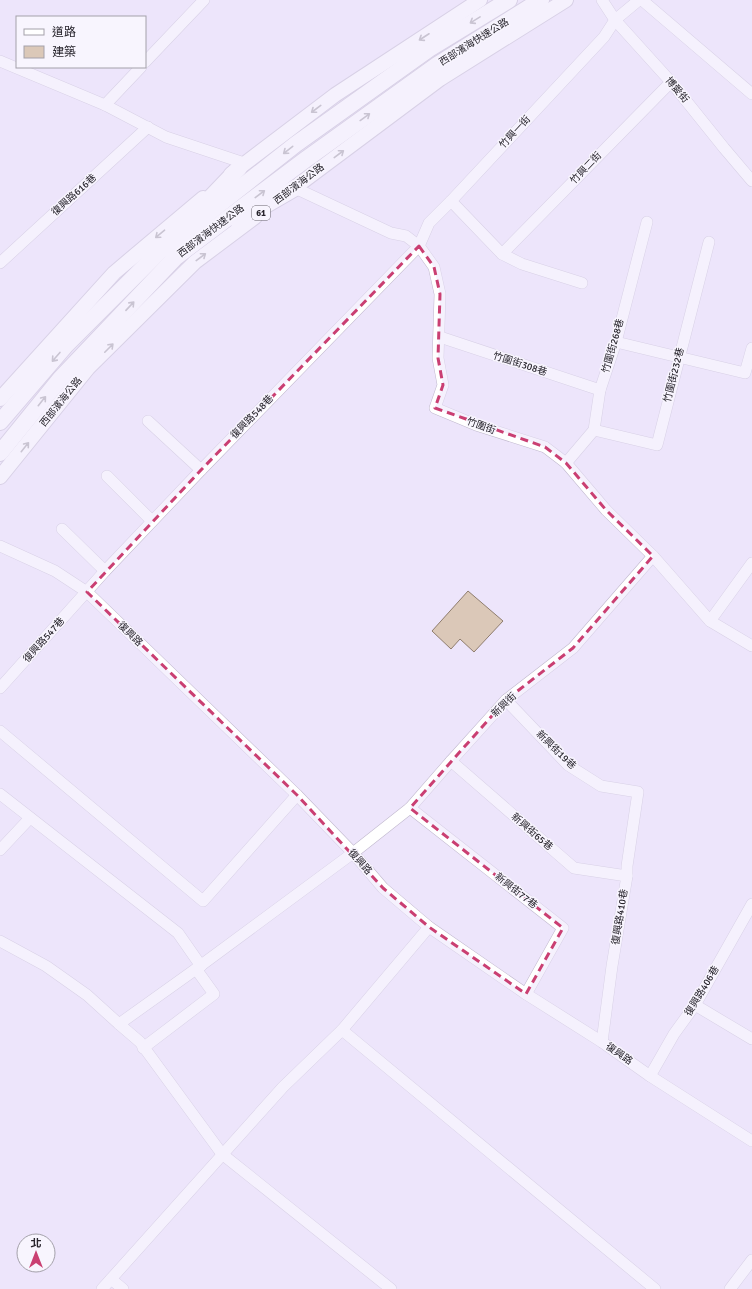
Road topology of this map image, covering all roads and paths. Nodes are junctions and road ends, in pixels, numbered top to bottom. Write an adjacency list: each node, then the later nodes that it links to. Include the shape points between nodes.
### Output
1 (204, 0): 10 (street)
2 (480, 0): 18 (main road, one-way to 18, via 335,94)
3 (509, 0): 25 (highway, 西部濱海快速公路, one-way to 25, via 429,49 309,135)
4 (541, 0): 27 (highway, 西部濱海快速公路 / 61, one-way to 4, via 437,65)
5 (566, 0): 20 (main road, 西部濱海公路 / 61, one-way to 5, via 440,79)
6 (602, 0): 8 (street, 博愛街)
7 (641, 0): 8 (street, 竹興一街); 15 (street)
8 (615, 20): 14 (street, 博愛街); 21 (street, 竹興一街, via 604,37)
9 (0, 61): 11 (street)
10 (146, 61)
11 (16, 67)
12 (17, 68): 16 (street)
13 (140, 68): 16 (street)
14 (671, 82): 19 (street, 博愛街); 26 (street, 竹興二街)
15 (752, 94)
16 (106, 104): 17 (street)
17 (148, 128): 18 (street, via 166,138); 28 (street, 復興路616巷)
18 (241, 165): 25 (highway); 35 (main road, one-way to 35, via 114,273)
19 (752, 181)
20 (295, 188): 24 (street, 竹圍街, via 391,233 406,236); 27 (highway); 43 (main road, 西部濱海公路 / 61, one-way to 20, via 88,368 195,262)
21 (451, 201): 24 (street, 竹興一街, via 429,223); 26 (street)
22 (647, 222): 31 (street, 竹圍街268巷)
23 (709, 242): 33 (street, 竹圍街232巷)
24 (419, 246): 30 (street, 竹圍街, via 434,267 440,294); 41 (street, 復興路548巷)
25 (159, 252): 37 (highway, 西部濱海快速公路, one-way to 37, via 66,345)
26 (502, 254): 29 (street, via 522,264)
27 (176, 257): 39 (highway, 西部濱海快速公路 / 61, one-way to 27, via 60,379)
28 (0, 262)
29 (582, 283)
30 (440, 337): 34 (street, 竹圍街308巷); 40 (street, 竹圍街, via 438,358 443,385 435,408 476,425 545,447)
31 (616, 342): 33 (street); 34 (street, 竹圍街268巷)
32 (752, 348): 33 (street, via 745,373)
33 (679, 357): 38 (street, 竹圍街232巷, via 657,446)
34 (600, 390): 38 (street, 竹圍街268巷)
35 (0, 399)
36 (148, 421): 41 (street)
37 (0, 422)
38 (594, 430): 40 (street)
39 (0, 453)
40 (566, 463): 47 (street, 竹圍街, via 606,510)
41 (201, 470): 44 (street, 復興路548巷)
42 (107, 476): 44 (street)
43 (0, 477)
44 (152, 521): 49 (street, 復興路548巷)
45 (62, 529): 49 (street)
46 (0, 546): 50 (street, 復興路, via 54,571)
47 (653, 556): 51 (street, 竹圍街); 54 (street, 新興街, via 573,648)
48 (752, 563): 51 (street)
49 (105, 571): 50 (street, 復興路548巷)
50 (87, 592): 53 (street, 復興路547巷); 59 (street, 復興路)
51 (710, 621): 52 (street, 竹圍街)
52 (752, 646)
53 (0, 688)
54 (506, 700): 56 (street, 新興街); 57 (street, 新興街19巷, via 568,765 600,786)
55 (0, 731): 59 (street, via 203,902)
56 (451, 761): 60 (street, 新興街); 64 (street, 新興街65巷, via 574,868)
57 (638, 792): 64 (street, 復興路410巷)
58 (0, 794): 61 (street)
59 (297, 795): 63 (street, 復興路)
60 (410, 808): 63 (street, 新興街); 69 (street, 新興街77巷, via 563,928)
61 (30, 818): 62 (street); 68 (street, via 178,933)
62 (0, 850)
63 (353, 853): 66 (street, 復興路, via 383,888); 68 (street, 新興街)
64 (627, 876): 74 (street, 復興路410巷)
65 (752, 904): 70 (street, 復興路406巷)
66 (429, 927): 69 (street, 復興路); 72 (street)
67 (0, 941): 71 (street, via 46,966 87,995)
68 (198, 967): 71 (street, 新興街); 75 (street, via 214,994)
69 (526, 994): 74 (street, 復興路)
70 (695, 1005): 73 (street); 76 (street, 復興路406巷, via 674,1034)
71 (119, 1024): 75 (street, via 140,1042)
72 (342, 1030): 78 (street, via 283,1087); 84 (street)
73 (752, 1039)
74 (602, 1042): 76 (street, 復興路)
75 (143, 1048): 78 (street)
76 (650, 1076): 77 (street, 復興路)
77 (752, 1141)
78 (222, 1154): 80 (street); 83 (street)
79 (752, 1260): 85 (street)
80 (111, 1279): 81 (street); 82 (street)
81 (102, 1289)
82 (123, 1289)
83 (391, 1289)
84 (655, 1289)
85 (730, 1289)

